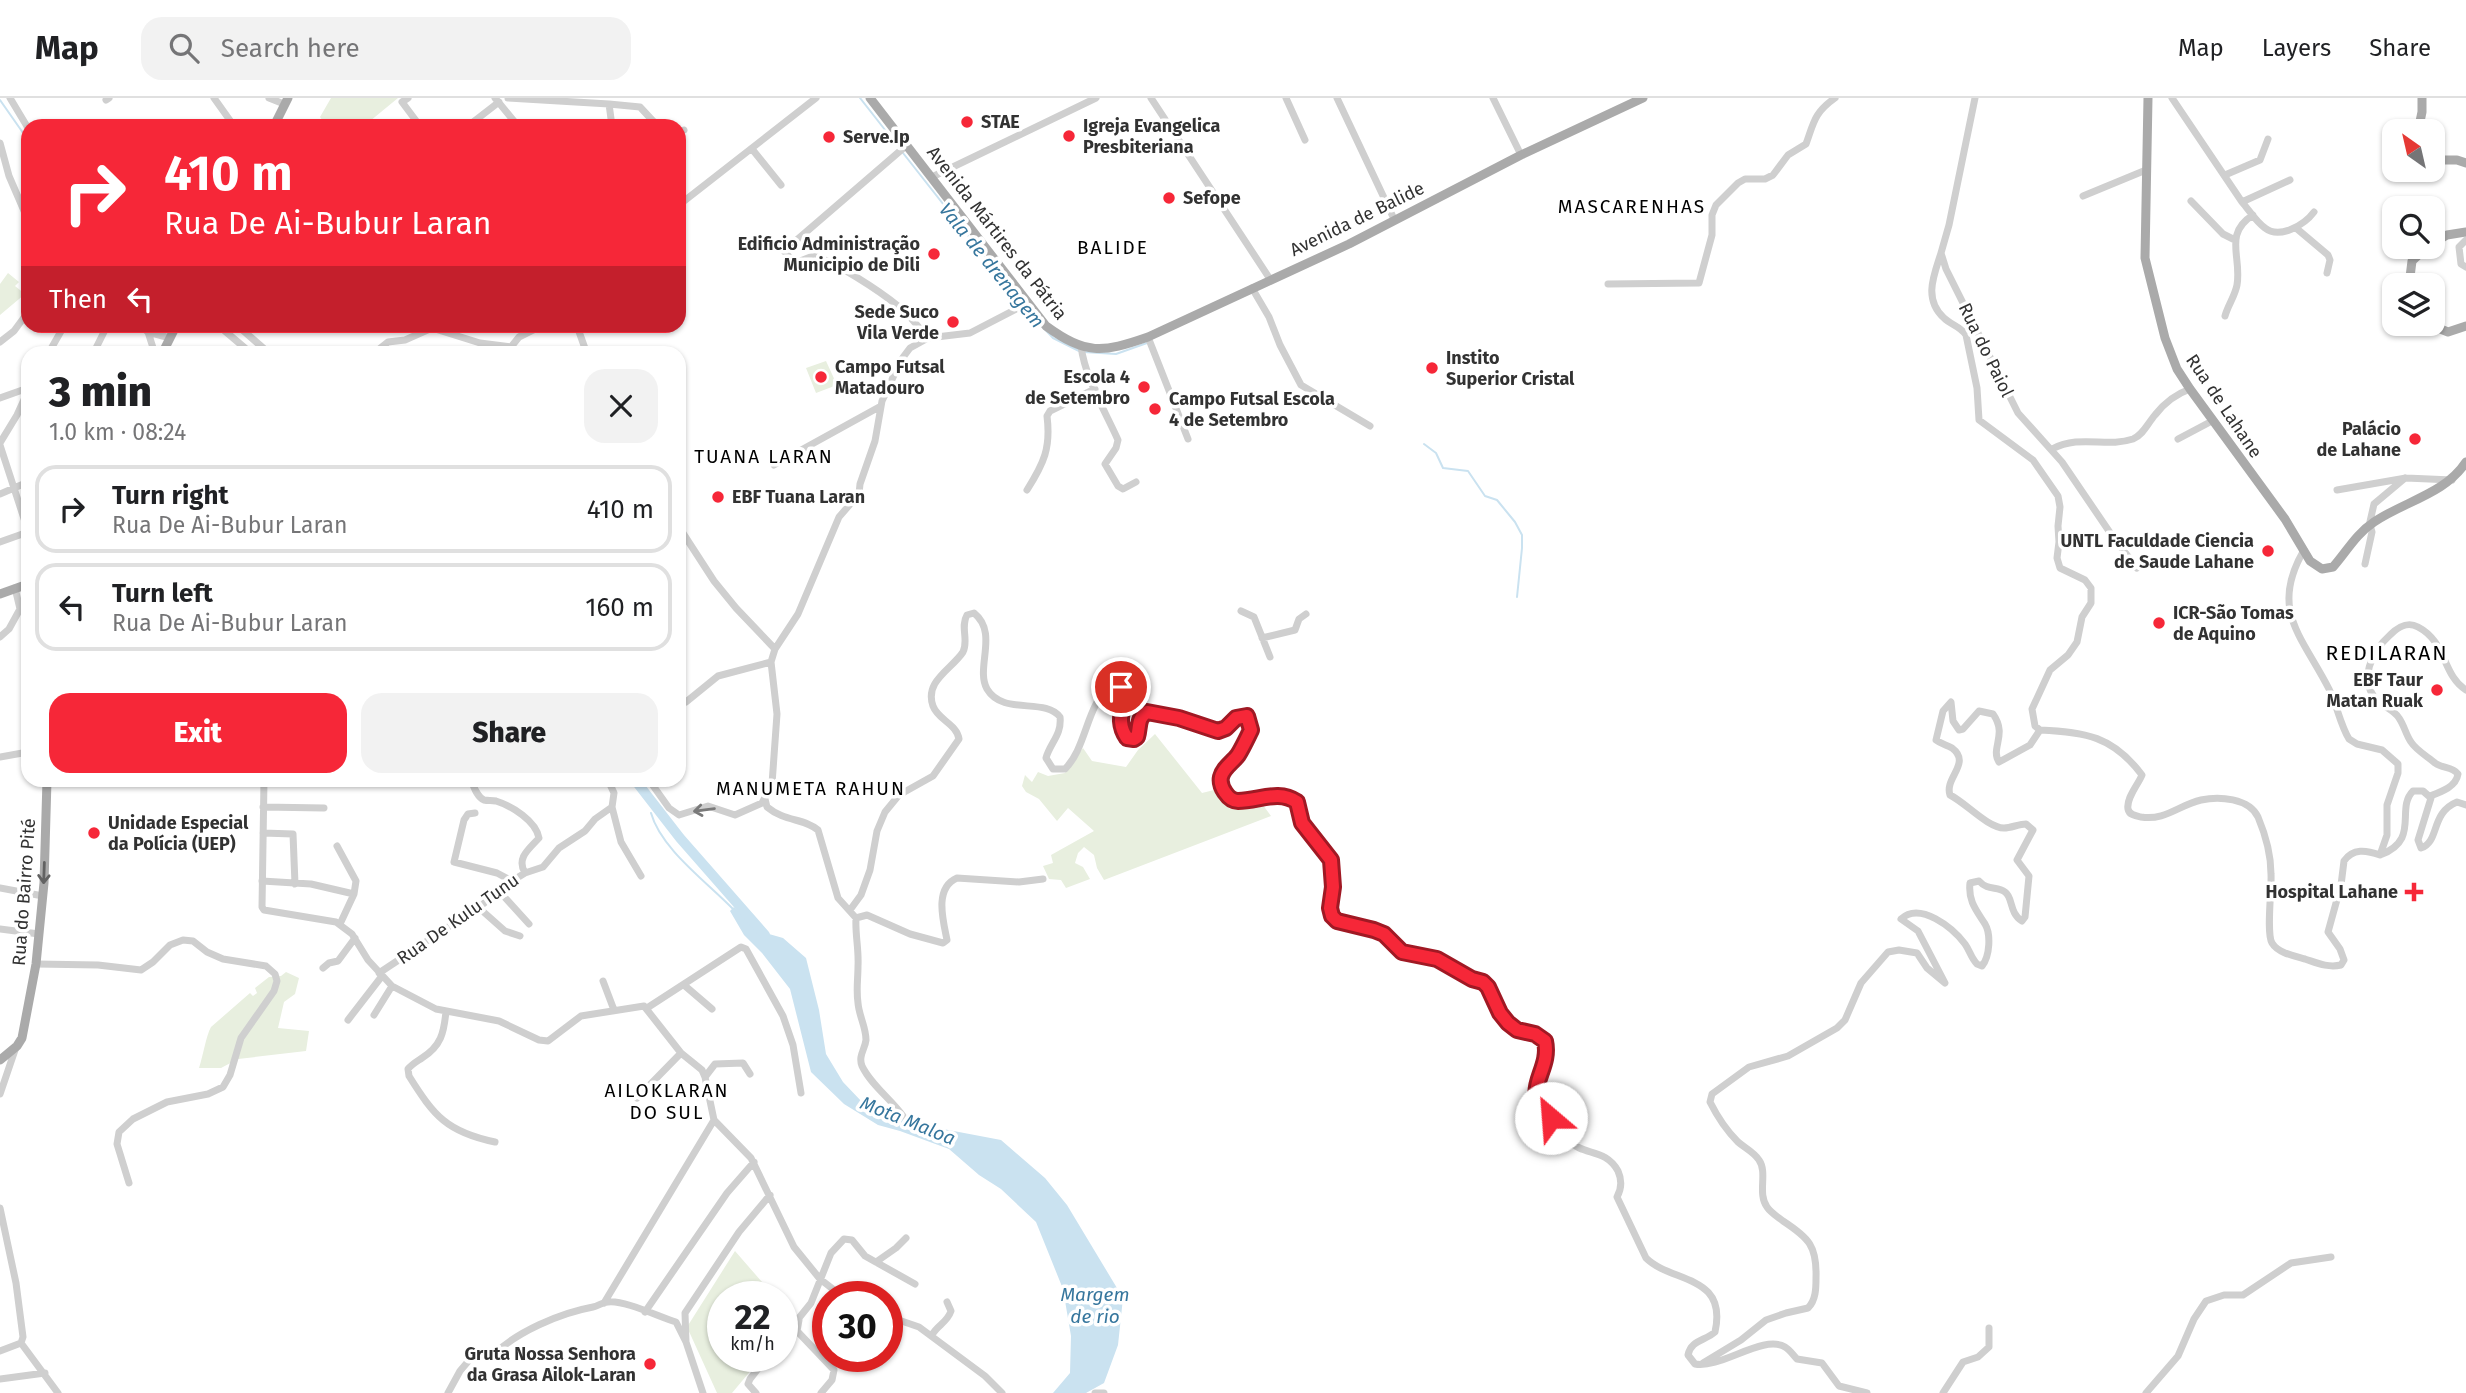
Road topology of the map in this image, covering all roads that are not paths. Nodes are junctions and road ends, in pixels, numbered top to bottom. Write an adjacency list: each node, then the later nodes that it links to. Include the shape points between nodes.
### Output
1 (214, 98): 23 (street)
2 (269, 98): 20 (street)
3 (408, 98): 25 (street, via 402,102)
4 (508, 98): 21 (street)
5 (816, 98): 35 (street)
6 (870, 98): 34 (main road, Avenida Mártires da Pátria)
7 (1096, 98): 41 (street)
8 (1151, 98): 60 (street)
9 (1286, 98): 32 (street)
10 (1337, 98): 51 (street)
11 (1493, 98): 36 (street)
12 (1643, 98): 36 (main road, Avenida de Balide)
13 (1835, 98): 61 (street, via 1815,118 1806,144 1788,155 1773,175 1738,183 1716,205 1699,283)
14 (1975, 98): 57 (street)
15 (2148, 98): 39 (main road, Rua de Lahane)
16 (2422, 98): 30 (main road)
17 (12, 99): 22 (street)
18 (2174, 99): 40 (street)
19 (497, 100): 26 (street); 27 (street)
20 (286, 101): 24 (main road)
21 (609, 104): 28 (street); 29 (street, via 640,107)
22 (23, 119)
23 (229, 119)
24 (277, 119)
25 (415, 119)
26 (476, 119)
27 (512, 119)
28 (611, 119)
29 (651, 119)
30 (2421, 119)
31 (2268, 139): 40 (street, via 2260,160)
32 (1305, 140)
33 (0, 143): 48 (street)
34 (907, 145): 41 (main road, Avenida Mártires da Pátria); 77 (street, via 784,251 795,263 813,256 838,267 899,306)
35 (752, 149): 43 (street); 45 (street)
36 (1521, 155): 51 (main road, Avenida de Balide)
37 (2445, 160): 38 (main road)
38 (2466, 163)
39 (2146, 170): 44 (street); 87 (main road, Rua de Lahane, via 2148,275 2165,338)
40 (2225, 175): 47 (street)
41 (932, 177): 63 (main road, Avenida Mártires da Pátria)
42 (2290, 180): 47 (street)
43 (781, 185)
44 (2083, 196)
45 (686, 200)
46 (2190, 201): 55 (street)
47 (2242, 202): 50 (street)
48 (21, 204)
49 (2314, 212): 52 (street)
50 (2253, 215): 52 (street, via 2273,232); 55 (street, via 2241,225)
51 (1394, 219): 60 (main road, Avenida de Balide)
52 (2296, 228): 59 (street, via 2328,254)
53 (2466, 232): 54 (main road)
54 (2445, 236)
55 (2235, 240): 64 (street, via 2237,287)
56 (2466, 240): 58 (street, via 2459,247 2461,264)
57 (1941, 253): 97 (street, Rua do Paiol, via 2012,403); 128 (street, via 1930,292 1943,317 1966,335 1979,420 2033,460 2053,487 2060,507 2060,568 2085,580 2092,594 2077,642 2050,670 2032,709)
58 (2466, 267)
59 (2327, 273)
60 (1270, 279): 62 (main road, Avenida de Balide)
61 (1608, 284)
62 (1253, 291): 75 (main road, Avenida de Balide); 93 (street, via 1301,384)
63 (1028, 303): 77 (street, via 970,333); 85 (main road, Avenida Mártires da Pátria, via 1046,326)
64 (2225, 316)
65 (21, 322): 78 (street)
66 (2466, 326): 67 (main road)
67 (2445, 331)
68 (152, 333): 76 (street)
69 (172, 333): 76 (main road)
70 (227, 333): 80 (street)
71 (247, 333): 81 (street)
72 (421, 333): 82 (street)
73 (448, 333): 83 (street)
74 (527, 333): 84 (street)
75 (1147, 337): 85 (main road, Avenida de Balide, via 1114,349); 94 (street)
76 (170, 338): 79 (main road)
77 (928, 338): 91 (street, via 910,348 901,360)
78 (0, 342)
79 (166, 346)
80 (243, 346)
81 (261, 346)
82 (383, 346)
83 (503, 346)
84 (512, 346)
85 (1081, 346): 86 (street)
86 (1095, 389): 102 (street, via 1118,440 1104,464 1123,489); 105 (street, via 1047,415 1049,447)
87 (2190, 389): 92 (main road, Rua de Lahane); 97 (street, via 2165,404 2137,438 2082,440)
88 (21, 392): 89 (street)
89 (0, 398)
90 (21, 406): 96 (street)
91 (881, 406): 99 (street); 123 (street, via 859,494 839,517 798,614)
92 (2213, 421): 95 (street); 113 (main road, Rua de Lahane)
93 (1370, 426)
94 (1188, 439)
95 (2178, 439)
96 (0, 444): 104 (street)
97 (2055, 448): 115 (street, Rua do Paiol)
98 (2466, 462): 101 (main road)
99 (774, 465)
100 (2406, 478): 101 (street); 106 (street); 109 (street, via 2374,504)
101 (2452, 480): 109 (main road)
102 (1136, 482)
103 (21, 486): 104 (street)
104 (14, 489): 107 (street); 108 (street)
105 (1027, 490)
106 (2337, 490)
107 (0, 494)
108 (21, 510)
109 (2369, 526): 113 (main road, via 2329,569 2316,566); 114 (street, via 2372,532)
110 (21, 534): 112 (street)
111 (686, 538): 123 (street, via 736,608)
112 (0, 542)
113 (2304, 550): 145 (street, via 2289,584 2291,619 2329,689 2349,739 2382,750 2399,768 2387,805 2387,835)
114 (2365, 564)
115 (2137, 568)
116 (21, 586): 117 (main road)
117 (15, 588): 118 (main road); 121 (street, via 20,609)
118 (0, 594)
119 (1241, 611): 122 (street, via 1254,617)
120 (1306, 614): 122 (street, via 1295,630)
121 (0, 637)
122 (1262, 638): 124 (street)
123 (775, 649): 125 (street)
124 (1270, 657)
125 (771, 663): 127 (street, via 718,676); 137 (street, via 777,727 772,784)
126 (2466, 690): 136 (street, via 2455,680 2437,643 2414,625 2395,630 2372,657 2368,682 2376,700 2396,714 2414,746 2458,775 2444,791)
127 (686, 702)
128 (2040, 730): 145 (street, via 2088,734 2135,765 2142,775 2128,808 2137,816 2158,818 2202,800 2247,804 2256,813 2268,844 2268,933 2272,944 2289,954 2322,965 2341,965 2344,955 2328,932 2344,861 2366,850); 209 (street, via 2030,746 1999,762 2000,726 1993,715 1979,711 1959,730 1951,702 1943,711 1937,740 1951,747 1960,763 1950,782 1950,795 1993,826 2026,824 2033,831 2017,860 2029,876 2022,920 2014,913 2007,893 1979,881 1970,883 1970,899 1986,925 1988,951 1982,966 1945,926 1918,912 1906,915 1901,919 1919,931 1945,982 1917,953 1888,951 1861,982 1838,1028 1788,1056 1749,1067 1712,1094 1714,1112 1759,1159 1767,1208 1807,1238 1816,1261 1816,1286 1808,1308 1775,1315)
129 (21, 753): 130 (street)
130 (0, 757)
131 (47, 787): 155 (main road, Rua do Bairro Pité, one-way to 155)
132 (264, 787): 139 (street)
133 (474, 787): 146 (street, via 484,800 506,805 538,833 539,838 522,858)
134 (611, 787): 140 (street)
135 (654, 787): 137 (street, one-way to 135, via 735,815 708,806 679,815)
136 (2430, 796): 138 (street, via 2418,840 2421,848 2429,843 2444,810 2458,802); 145 (street, via 2421,790 2410,793 2398,844)
137 (765, 799): 157 (street, via 776,814 818,830 838,898)
138 (2466, 805)
139 (263, 807): 141 (street); 143 (street)
140 (612, 807): 146 (street, Rua De Kulu Tunu, via 543,867); 147 (street, via 621,842)
141 (324, 808)
142 (475, 813): 150 (street, via 464,820 454,862)
143 (263, 833): 149 (street); 151 (street, via 293,834)
144 (337, 846): 154 (street, via 356,881)
145 (2380, 855)
146 (525, 873): 150 (street, Rua De Kulu Tunu)
147 (641, 876)
148 (1043, 880): 158 (street, via 952,880 941,905 947,940 940,943 867,915)
149 (262, 881): 151 (street); 159 (street, via 264,910)
150 (512, 881): 153 (street, Rua De Kulu Tunu)
151 (295, 884): 154 (street)
152 (0, 888): 155 (street)
153 (499, 891): 156 (street, Rua De Kulu Tunu); 160 (street)
154 (354, 894): 159 (street)
155 (43, 896): 162 (main road, Rua do Bairro Pité)
156 (478, 907): 163 (street, via 505,931); 167 (street, Rua De Kulu Tunu)
157 (850, 910): 158 (street); 209 (street, via 870,870 885,812 899,795 933,776 959,739 932,701 933,687 942,672 964,650 967,615 979,617 987,652 982,677 994,698 1049,709 1060,717 1059,734 1046,758 1054,769 1065,769 1072,761 1111,685 1124,690 1120,726 1127,738 1137,737 1139,721 1147,712 1218,731 1247,716 1251,730 1222,773 1225,792 1237,801 1291,797 1297,802 1302,823 1331,860 1330,908 1337,921 1384,934 1402,952 1437,959 1483,982 1508,1023 1545,1041 1545,1059 1535,1090 1542,1109 1574,1146 1600,1154 1614,1165 1622,1185 1617,1197 1646,1258 1695,1283 1713,1298 1715,1332 1689,1349 1688,1355)
158 (856, 918): 185 (street, via 856,988 866,1043 861,1063)
159 (340, 924): 164 (street)
160 (529, 925)
161 (0, 929): 162 (street)
162 (39, 934): 165 (main road, Rua do Bairro Pité)
163 (520, 936)
164 (355, 938): 166 (street, via 338,961); 167 (street)
165 (36, 964): 177 (main road, Rua do Bairro Pité); 189 (street, via 141,970 183,940 223,959 266,966 275,974 274,991 241,1038 223,1087 167,1102 133,1119 119,1132 117,1144)
166 (323, 968)
167 (381, 974): 170 (street); 176 (street, Rua De Kulu Tunu)
168 (603, 981): 173 (street)
169 (684, 985): 171 (street); 172 (street); 182 (street, via 741,947 746,949 783,1016)
170 (392, 986): 174 (street); 175 (street)
171 (647, 1008): 173 (street); 178 (street)
172 (712, 1009)
173 (614, 1010): 174 (street, via 581,1016 548,1041 499,1021)
174 (446, 1011): 187 (street, via 442,1039 411,1065 410,1076 440,1119 467,1135)
175 (374, 1015)
176 (348, 1020)
177 (17, 1046): 179 (main road); 183 (street)
178 (681, 1053): 181 (street); 184 (street)
179 (0, 1060)
180 (750, 1073): 181 (street, via 743,1063 724,1063 715,1064)
181 (705, 1077): 186 (street)
182 (801, 1093)
183 (0, 1094)
184 (637, 1098)
185 (903, 1116)
186 (714, 1120): 188 (street); 199 (street)
187 (495, 1142)
188 (754, 1162): 190 (street); 200 (street, via 727,1193)
189 (130, 1183)
190 (770, 1195): 195 (street, via 789,1238); 206 (street, via 685,1312)
191 (0, 1208): 207 (street, via 20,1309)
192 (906, 1238): 194 (street)
193 (2331, 1256): 223 (street, via 2291,1263 2244,1295 2206,1301 2178,1356)
194 (876, 1262): 195 (street, via 852,1240 844,1239 831,1253); 197 (street)
195 (820, 1279): 196 (street); 201 (street)
196 (823, 1281)
197 (915, 1284)
198 (947, 1302): 205 (street, via 948,1320)
199 (604, 1304): 200 (street, via 609,1301); 214 (street, via 554,1318 492,1356 471,1358)
200 (645, 1312): 206 (street, via 676,1322)
201 (800, 1316): 202 (street); 217 (street, via 797,1331 834,1370)
202 (798, 1319)
203 (903, 1321): 205 (street)
204 (1989, 1328): 222 (street, via 1989,1347 1963,1362)
205 (932, 1335): 218 (street)
206 (686, 1342): 215 (street)
207 (21, 1343): 208 (street); 211 (street)
208 (0, 1351)
209 (1699, 1366): 221 (street, via 1779,1345 1797,1359 1822,1363 1839,1386)
210 (755, 1372): 216 (street, via 748,1384)
211 (45, 1373): 212 (street); 213 (street)
212 (0, 1379)
213 (57, 1393)
214 (448, 1393)
215 (704, 1393)
216 (755, 1393)
217 (821, 1393)
218 (1002, 1393)
219 (1095, 1393): 220 (street)
220 (1104, 1393)
221 (1867, 1393)
222 (1943, 1393)
223 (2146, 1393)

